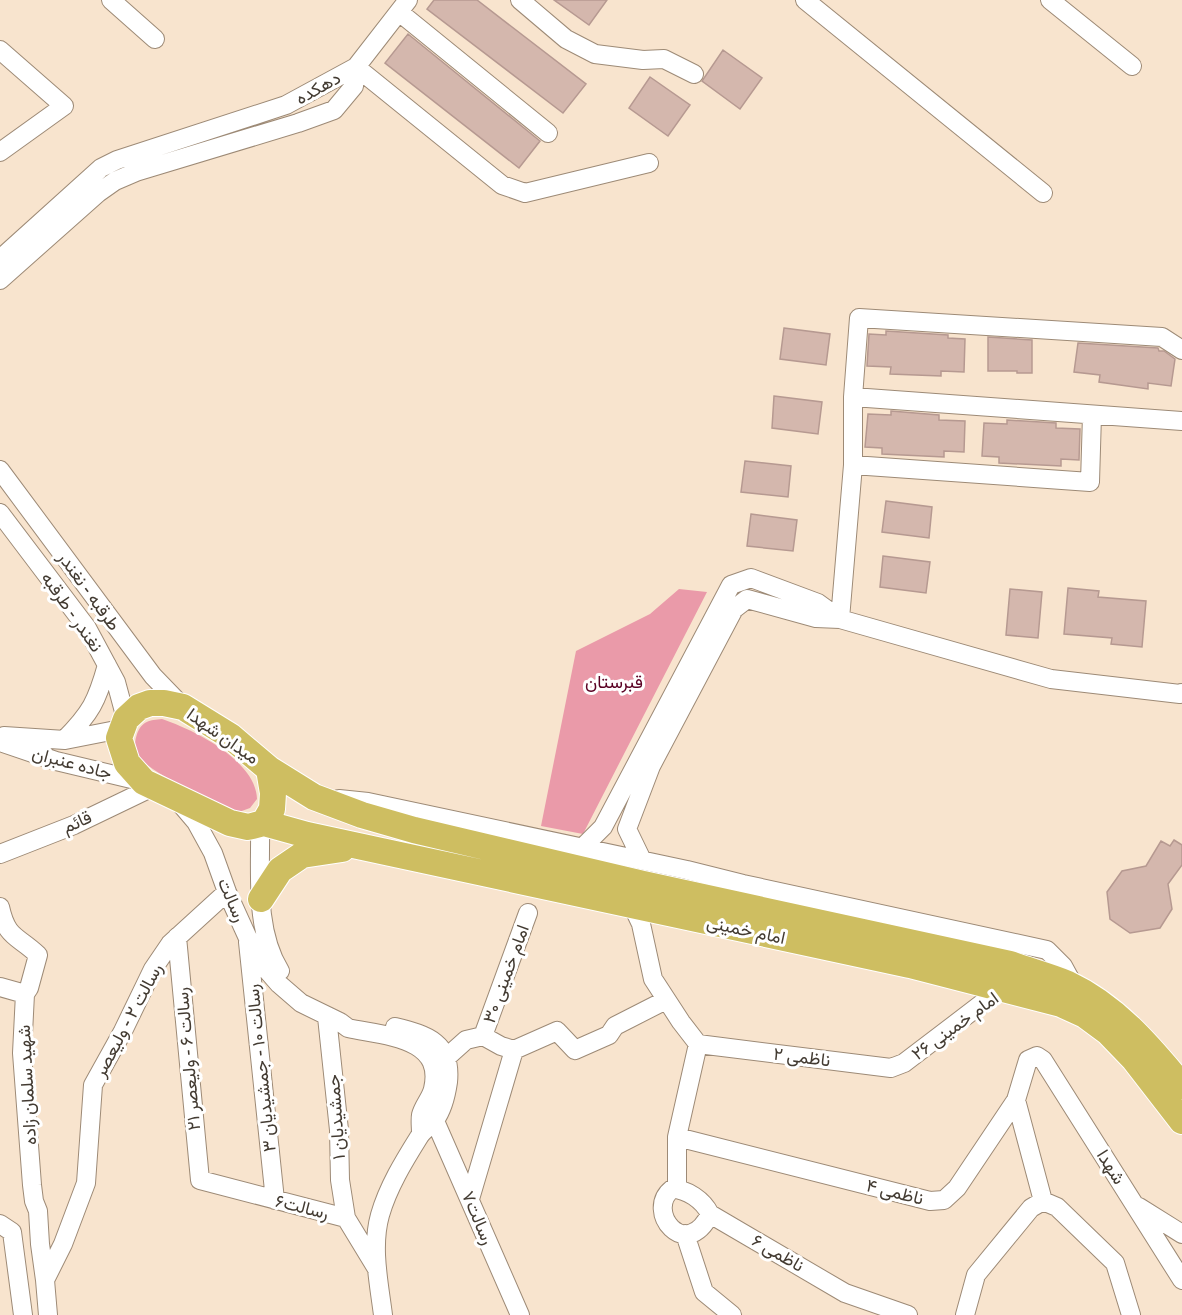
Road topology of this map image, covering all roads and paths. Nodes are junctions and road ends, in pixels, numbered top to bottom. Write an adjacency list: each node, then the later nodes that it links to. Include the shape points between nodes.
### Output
1 (111, 0): 6 (street)
2 (520, 0): 10 (street, via 566,39 595,54 664,59)
3 (805, 0): 16 (street)
4 (1050, 0): 8 (street)
5 (403, 6): 9 (street); 13 (street)
6 (155, 39)
7 (0, 50): 14 (street, via 64,106)
8 (1132, 66)
9 (356, 67): 11 (street, دهکده); 12 (street, دهکده, via 354,86 334,110); 15 (street, via 502,185 525,194)
10 (694, 74)
11 (286, 105): 12 (street); 17 (street, دهکده, via 101,168)
12 (298, 123): 18 (street, دهکده, via 115,181)
13 (548, 133)
14 (0, 152)
15 (649, 163)
16 (1043, 193)
17 (0, 259)
18 (0, 280)
19 (1182, 350): 20 (street, via 1162,337 859,318)
20 (853, 397): 21 (street); 23 (street)
21 (1092, 416): 22 (street); 23 (street, via 1090,482)
22 (1182, 421)
23 (853, 465): 28 (street)
24 (0, 470): 31 (street, طرقبه - نغندر, via 153,676)
25 (0, 513): 29 (street, نغندر - طرقبه, via 87,628)
26 (740, 582): 27 (street); 28 (street, via 751,578 818,603); 41 (street, via 731,585)
27 (747, 599): 28 (street, via 816,618); 42 (street, via 734,609 651,766)
28 (840, 619): 30 (street, via 1050,679)
29 (107, 665): 32 (street, نغندر - طرقبه, via 116,682); 34 (street, via 100,693 85,719)
30 (1182, 693)
31 (183, 707): 32 (highway, میدان شهدا, via 150,703 139,707); 36 (highway, میدان شهدا, via 230,736)
32 (124, 724): 34 (street, جاده عنبران); 37 (highway, via 119,738 127,763)
33 (0, 736): 34 (street, جاده عنبران)
34 (64, 740)
35 (0, 742): 37 (street, جاده عنبران)
36 (269, 769): 38 (highway, امام خمینی); 40 (highway, میدان شهدا, via 272,809)
37 (149, 785): 39 (highway); 45 (street, قائم, via 74,825)
38 (314, 797): 44 (street, via 368,802); 48 (highway, امام خمینی, via 414,830 643,884)
39 (176, 798): 40 (highway, via 230,823); 47 (street, رسالت, via 196,822 213,853)
40 (262, 823): 43 (highway, امام خمینی); 49 (street, رسالت)
41 (603, 827): 42 (street, via 620,834); 44 (street)
42 (627, 829): 46 (street)
43 (358, 847): 49 (highway, via 302,855 280,870); 50 (highway, امام خمینی)
44 (582, 848): 46 (street)
45 (0, 854)
46 (642, 860): 48 (street)
47 (227, 892): 53 (street, رسالت); 54 (street, رسالت ۲ - ولیعصر)
48 (740, 895): 67 (highway, امام خمینی, via 1010,964 1075,988 1123,1021)
49 (261, 899): 58 (street, رسالت, via 273,960)
50 (632, 905): 56 (highway, امام خمینی); 59 (street, via 641,924 653,979)
51 (0, 907): 57 (street, شهید سلمان زاده, via 11,936 38,955)
52 (528, 913): 61 (street, امام خمینی ۳۰)
53 (247, 936): 58 (street, رسالت, via 266,969); 76 (street, رسالت ۱۰ - جمشیدیان ۳)
54 (177, 937): 73 (street, رسالت ۶ - ولیعصر ۲۱); 86 (street, رسالت ۲ - ولیعصر, via 153,969 93,1085 86,1183)
55 (0, 987): 57 (street)
56 (1005, 989): 66 (street, امام خمینی ۲۶); 70 (highway, امام خمینی, via 1061,1004 1108,1032)
57 (24, 994): 86 (street, شهید سلمان زاده, via 23,1059 32,1185 39,1211)
58 (294, 996): 60 (street, رسالت)
59 (666, 1000): 62 (street); 63 (street, via 615,1026 609,1035 574,1050 557,1031)
60 (333, 1019): 65 (street, رسالت, via 386,1024 424,1034); 71 (street, رسالت, via 348,1028 409,1041 432,1059 436,1073 421,1114); 80 (street, جمشیدیان ۱, via 340,1180)
61 (483, 1036): 63 (street); 65 (street, via 466,1040)
62 (698, 1044): 66 (street, ناظمی ۲, via 891,1068); 72 (street)
63 (514, 1050): 75 (street)
64 (1037, 1056): 68 (street, ناظمی ۴, via 1028,1060); 78 (street, شهدا)
65 (447, 1057): 69 (street, رسالت, via 446,1099)
66 (904, 1063)
67 (1182, 1086)
68 (1016, 1100): 72 (street, ناظمی ۴, via 957,1188 944,1200 930,1201); 77 (street)
69 (435, 1121): 71 (street, رسالت); 75 (street, رسالت۷)
70 (1182, 1121)
71 (421, 1133): 84 (street, رسالت, via 388,1192 379,1217)
72 (677, 1137): 74 (street)
73 (200, 1180): 76 (street, رسالت۶)
74 (677, 1189): 79 (street, via 701,1202); 82 (street, via 668,1193 663,1211 669,1228)
75 (470, 1199): 90 (street, رسالت۷)
76 (274, 1200): 80 (street, رسالت۶)
77 (1043, 1201): 93 (street, via 1030,1208 976,1275); 94 (street, via 1057,1206 1115,1263)
78 (1135, 1205): 83 (street); 85 (street, شهدا)
79 (710, 1214): 82 (street, via 699,1230); 92 (street, ناظمی ۶, via 845,1293)
80 (346, 1218): 84 (street, رسالت۶)
81 (0, 1224): 87 (street, via 12,1232)
82 (685, 1234): 91 (street, via 704,1292)
83 (1182, 1234)
84 (377, 1269): 89 (street, رسالت)
85 (1182, 1280)
86 (45, 1281): 88 (street)
87 (22, 1315)
88 (48, 1315)
89 (383, 1315)
90 (520, 1315)
91 (732, 1315)
92 (908, 1315)
93 (965, 1315)
94 (1131, 1315)

